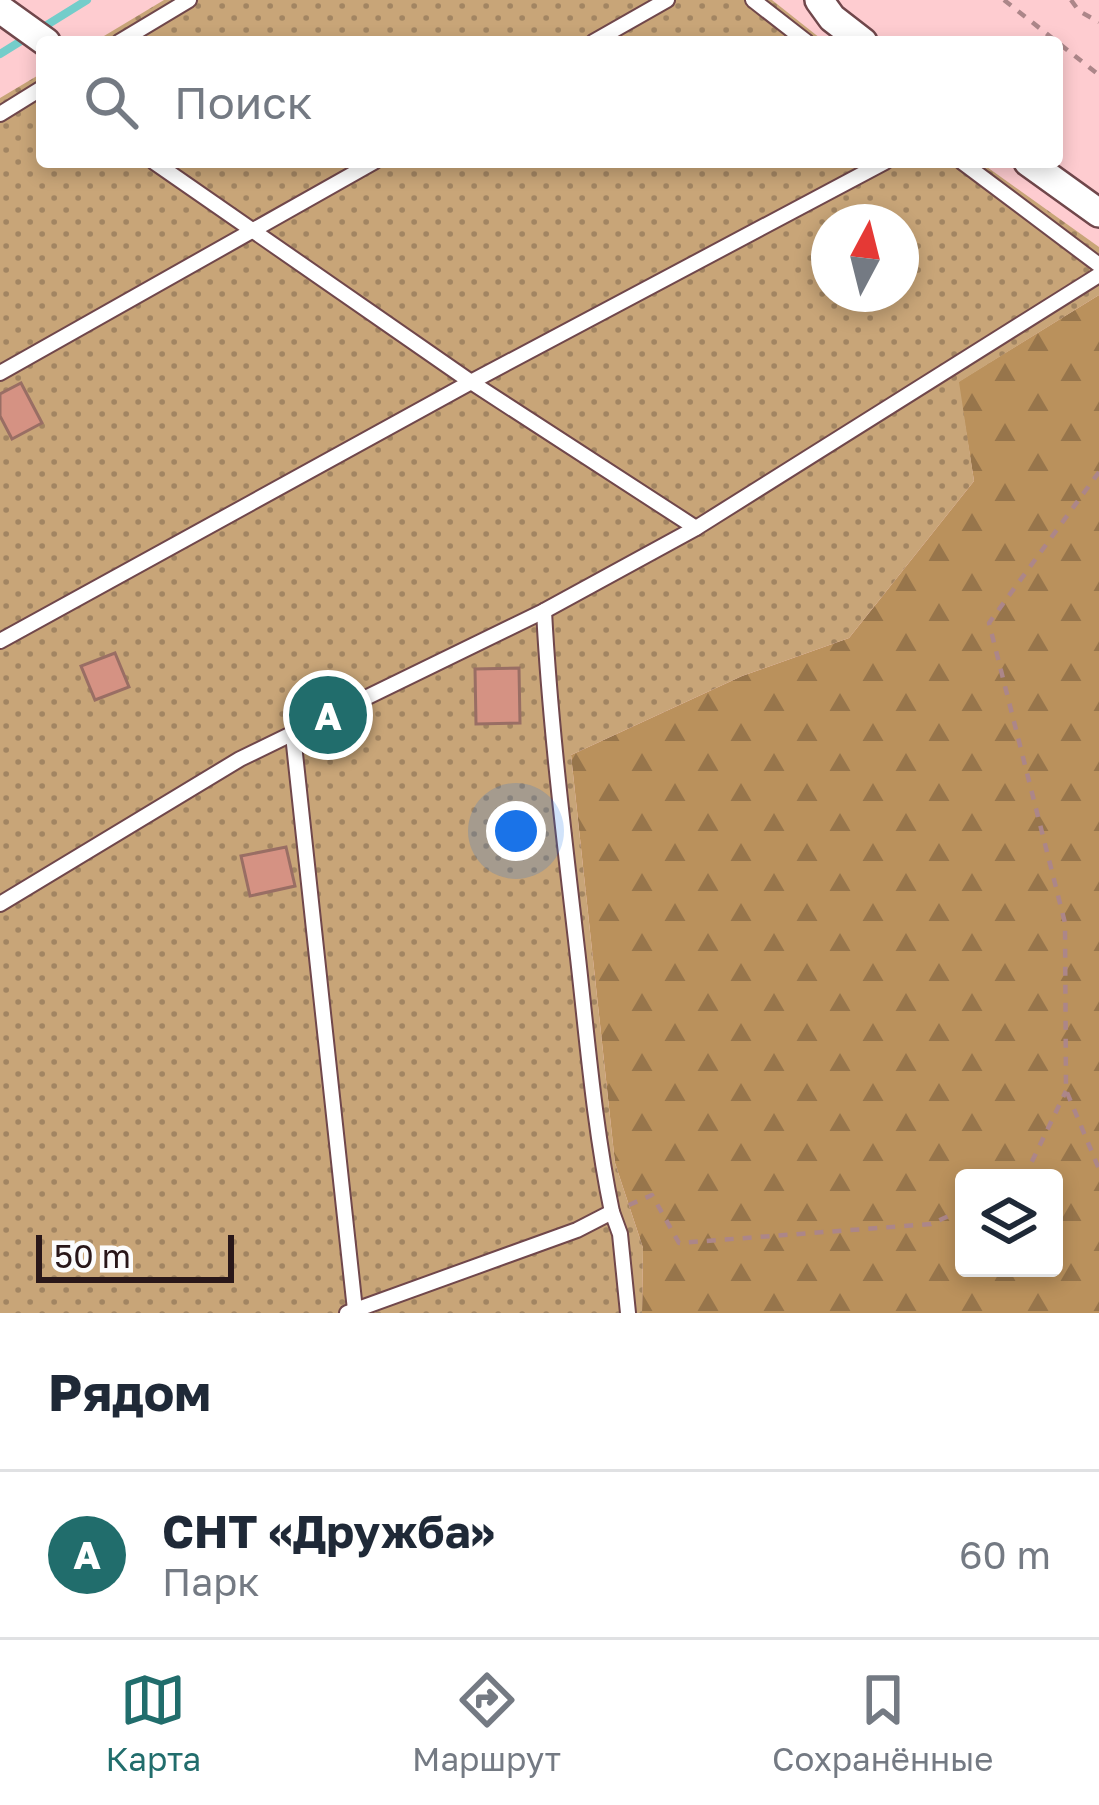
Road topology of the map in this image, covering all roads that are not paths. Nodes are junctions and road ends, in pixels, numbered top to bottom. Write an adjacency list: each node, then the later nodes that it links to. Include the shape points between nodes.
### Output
1 (189, 0): 7 (lane)
2 (668, 0): 8 (lane)
3 (753, 0): 9 (lane)
4 (818, 0): 10 (street)
5 (0, 9): 6 (street)
6 (38, 36)
7 (128, 36)
8 (604, 36)
9 (799, 36)
10 (855, 36)
11 (36, 92): 12 (lane)
12 (0, 114)
13 (162, 168): 19 (lane)
14 (363, 168): 19 (lane)
15 (874, 168): 23 (lane)
16 (970, 168): 20 (lane)
17 (1036, 168): 18 (street)
18 (1099, 213)
19 (250, 230): 22 (lane); 23 (lane)
20 (1099, 265)
21 (1099, 274): 24 (lane)
22 (0, 373)
23 (471, 382): 24 (lane); 26 (lane)
24 (696, 528): 25 (lane)
25 (544, 611): 27 (lane); 29 (lane)
26 (0, 641)
27 (293, 735): 28 (lane); 30 (lane)
28 (0, 904)
29 (612, 1212): 30 (lane); 31 (lane)
30 (351, 1311)
31 (628, 1313)

